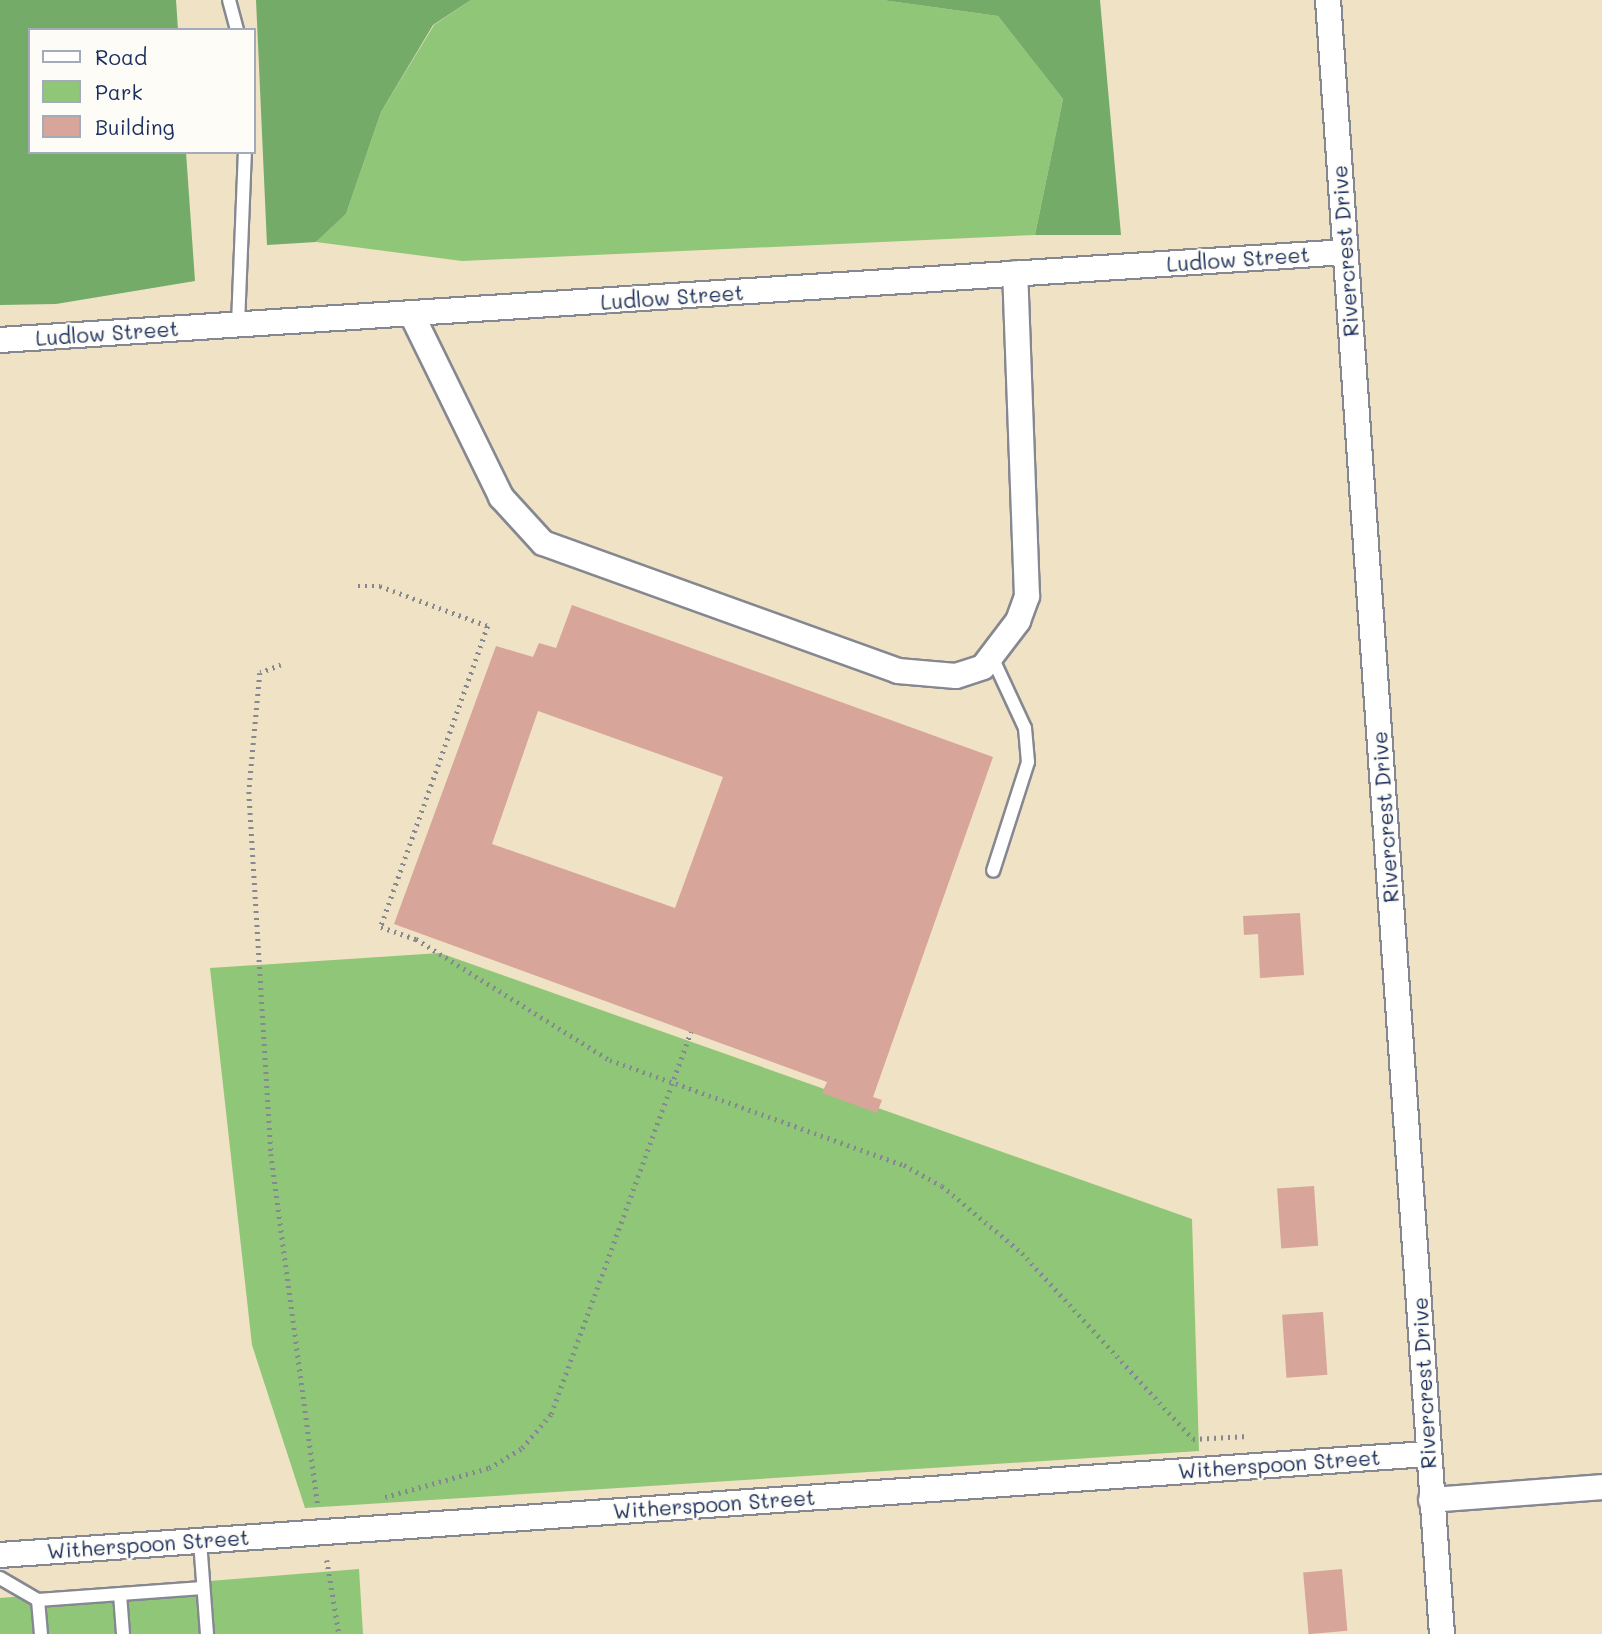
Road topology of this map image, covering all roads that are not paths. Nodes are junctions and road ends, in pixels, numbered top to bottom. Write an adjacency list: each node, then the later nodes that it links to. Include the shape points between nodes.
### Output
1 (229, 0): 3 (lane)
2 (1328, 0): 5 (street, Rivercrest Drive)
3 (236, 28)
4 (245, 154): 8 (lane)
5 (1345, 252): 6 (street, Ludlow Street); 12 (street, Rivercrest Drive)
6 (1015, 273): 7 (street, Ludlow Street); 10 (street, via 1030,558 1018,621)
7 (412, 315): 8 (street, Ludlow Street); 10 (street, via 501,497 543,543 898,671 956,676)
8 (238, 324): 9 (street, Ludlow Street)
9 (0, 340)
10 (992, 657): 11 (lane, via 1025,728 1028,762)
11 (993, 871)
12 (1427, 1454): 14 (street, Rivercrest Drive); 15 (street, Witherspoon Street)
13 (1602, 1487): 14 (street)
14 (1432, 1500): 24 (street, Rivercrest Drive)
15 (200, 1541): 16 (street, Witherspoon Street); 18 (lane)
16 (0, 1555)
17 (0, 1578): 20 (lane)
18 (203, 1588): 19 (lane); 23 (lane)
19 (120, 1594): 20 (lane); 22 (lane)
20 (38, 1600): 21 (lane)
21 (41, 1634)
22 (123, 1634)
23 (207, 1634)
24 (1442, 1634)

